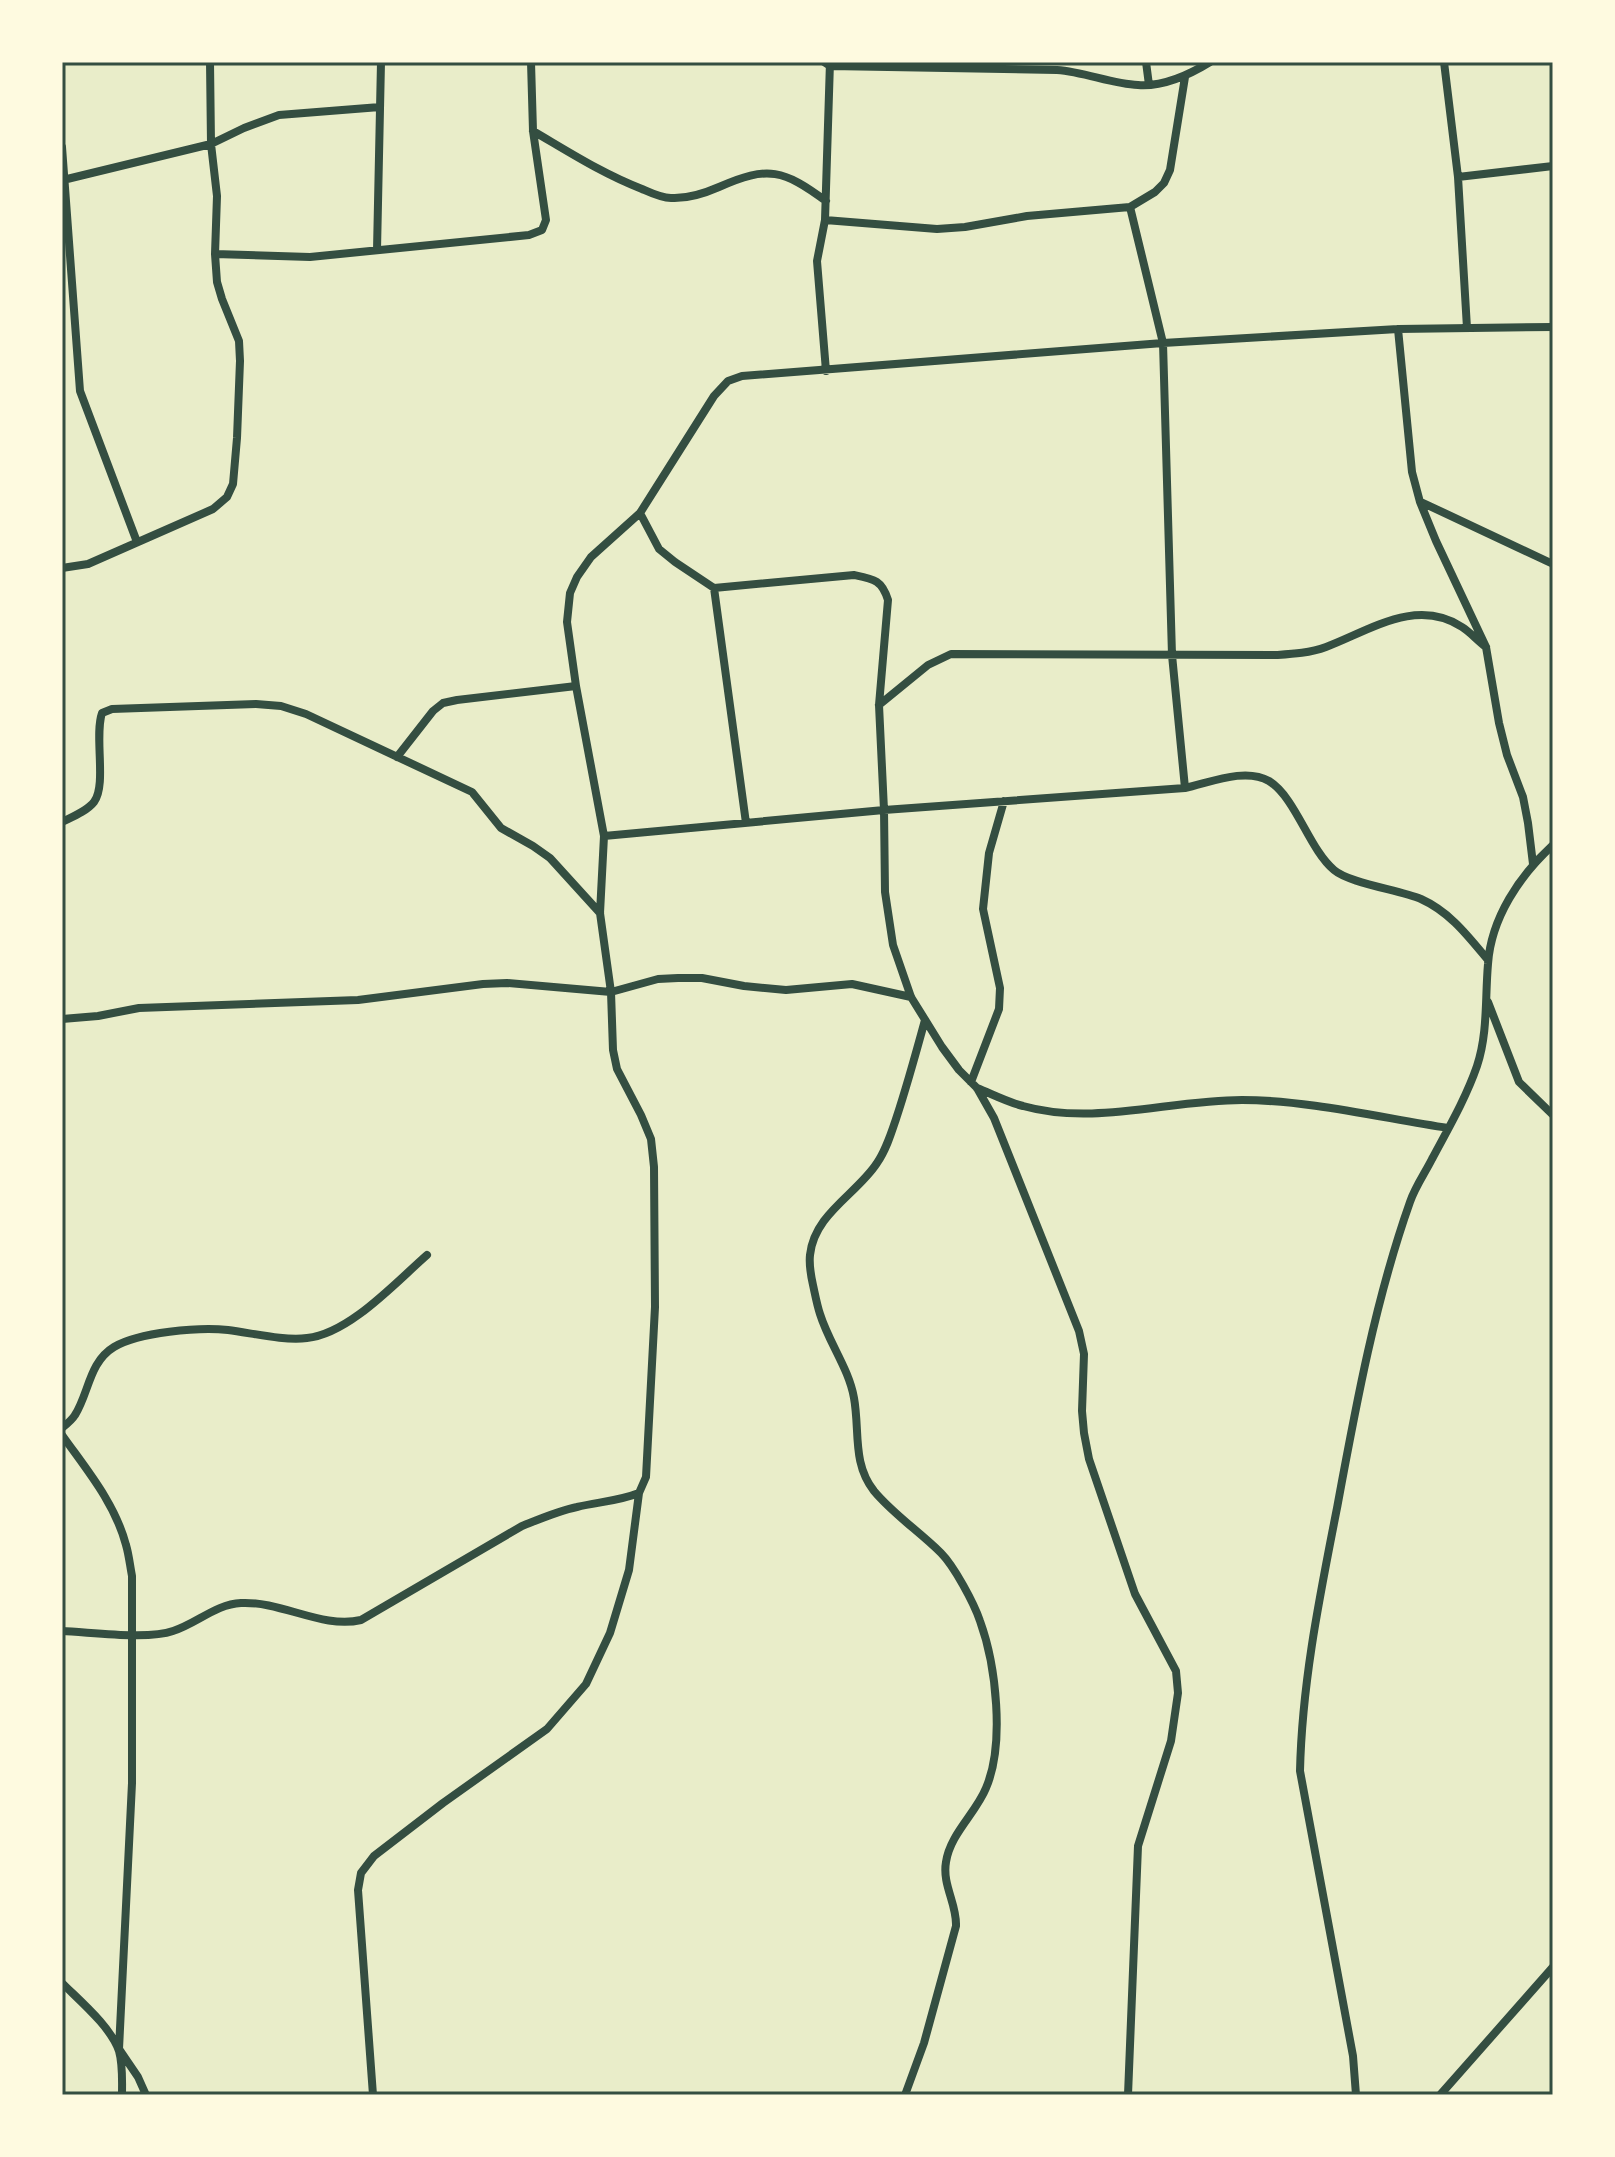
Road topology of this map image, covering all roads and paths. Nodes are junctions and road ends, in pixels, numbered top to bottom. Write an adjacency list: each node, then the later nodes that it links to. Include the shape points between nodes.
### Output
1 (210, 62): 13 (street)
2 (381, 62): 11 (street)
3 (531, 62): 12 (street)
4 (1146, 62): 10 (street)
5 (1210, 62): 9 (street)
6 (1444, 62): 16 (street)
7 (828, 63): 8 (street); 18 (street)
8 (972, 65): 10 (street, via 1079,71)
9 (1185, 77): 10 (street); 19 (street, via 1170,170 1155,192)
10 (1149, 85)
11 (380, 107): 13 (street, via 279,115); 21 (street)
12 (533, 131): 18 (street, via 608,176 667,198 700,195 760,174 799,181); 21 (street, via 546,220 542,230)
13 (211, 144): 17 (street); 22 (street, via 217,196)
14 (62, 147): 17 (street)
15 (1553, 166): 16 (street)
16 (1458, 177): 24 (street)
17 (63, 179): 30 (street, via 80,391)
18 (826, 201): 20 (street)
19 (1130, 207): 20 (street, via 937,229); 26 (street)
20 (825, 220): 27 (street, via 817,261)
21 (377, 250): 22 (street, via 310,257)
22 (215, 254): 30 (street, via 217,282 239,341 233,484 213,509)
23 (1553, 327): 24 (street)
24 (1467, 328): 25 (street)
25 (1398, 329): 26 (street); 28 (street, via 1412,472)
26 (1163, 343): 27 (street); 35 (street)
27 (826, 371): 29 (street, via 728,381)
28 (1420, 502): 31 (street); 34 (street)
29 (640, 513): 33 (street, via 659,549); 36 (street, via 591,557 570,593 567,622)
30 (137, 542): 32 (street, via 88,564)
31 (1553, 564)
32 (62, 568)
33 (714, 588): 37 (street, via 854,575 874,579 888,600); 43 (street)
34 (1486, 647): 35 (street, via 1461,626 1413,615 1300,654); 46 (street, via 1499,723 1523,797)
35 (1172, 655): 37 (street, via 951,654 928,665); 39 (street)
36 (576, 686): 38 (street, via 443,703); 44 (street)
37 (879, 705): 41 (street)
38 (397, 757): 42 (street, via 281,706 112,709 102,713 99,723 97,798); 47 (street, via 472,792 501,828 550,858)
39 (1185, 788): 40 (street); 48 (street, via 1234,777 1256,776 1270,782 1335,871 1438,908)
40 (1004, 801): 41 (street); 54 (street, via 989,853 983,909 1000,988 999,1009)
41 (884, 810): 43 (street); 50 (street, via 888,918)
42 (62, 822)
43 (746, 823): 44 (street)
44 (604, 836): 47 (street)
45 (1553, 845): 46 (street)
46 (1533, 864): 48 (street, via 1507,901)
47 (600, 913): 49 (street)
48 (1488, 960): 51 (street)
49 (611, 992): 50 (street, via 658,979 702,978 786,990 852,984); 52 (street, via 483,984 358,1000 139,1008); 60 (street, via 617,1069 651,1139 654,1167 655,1307 646,1477)
50 (911, 997): 53 (street)
51 (1486, 998): 55 (street, via 1519,1082); 56 (street, via 1477,1066)
52 (62, 1019)
53 (925, 1020): 54 (street); 69 (street, via 888,1141 876,1165 825,1218 810,1254 819,1313 854,1398 863,1475 944,1556 981,1622 993,1672 996,1752 986,1788 946,1861 945,1882 956,1926)
54 (974, 1085): 56 (street, via 1022,1106 1053,1112 1278,1101); 70 (street, via 994,1118 1079,1331 1089,1459 1135,1594 1176,1671 1171,1741 1138,1846)
55 (1553, 1115)
56 (1448, 1128): 71 (street, via 1411,1197 1393,1253 1356,1405 1301,1728 1300,1771)
57 (427, 1255): 58 (street, via 342,1327 308,1338 177,1331 111,1348 92,1371 74,1417)
58 (62, 1428)
59 (62, 1435): 62 (street, via 101,1489 126,1544)
60 (639, 1493): 62 (street, via 522,1526 361,1620 345,1624 239,1603 170,1633); 68 (street, via 629,1570 610,1633 586,1684 547,1729 374,1856 361,1873)
61 (62, 1631): 62 (street)
62 (132, 1634): 65 (street, via 132,1783)
63 (1553, 1967): 72 (street)
64 (62, 1983): 65 (street)
65 (119, 2049): 66 (street); 67 (street)
66 (122, 2095)
67 (146, 2095)
68 (373, 2095)
69 (905, 2095)
70 (1128, 2095)
71 (1356, 2095)
72 (1440, 2095)

